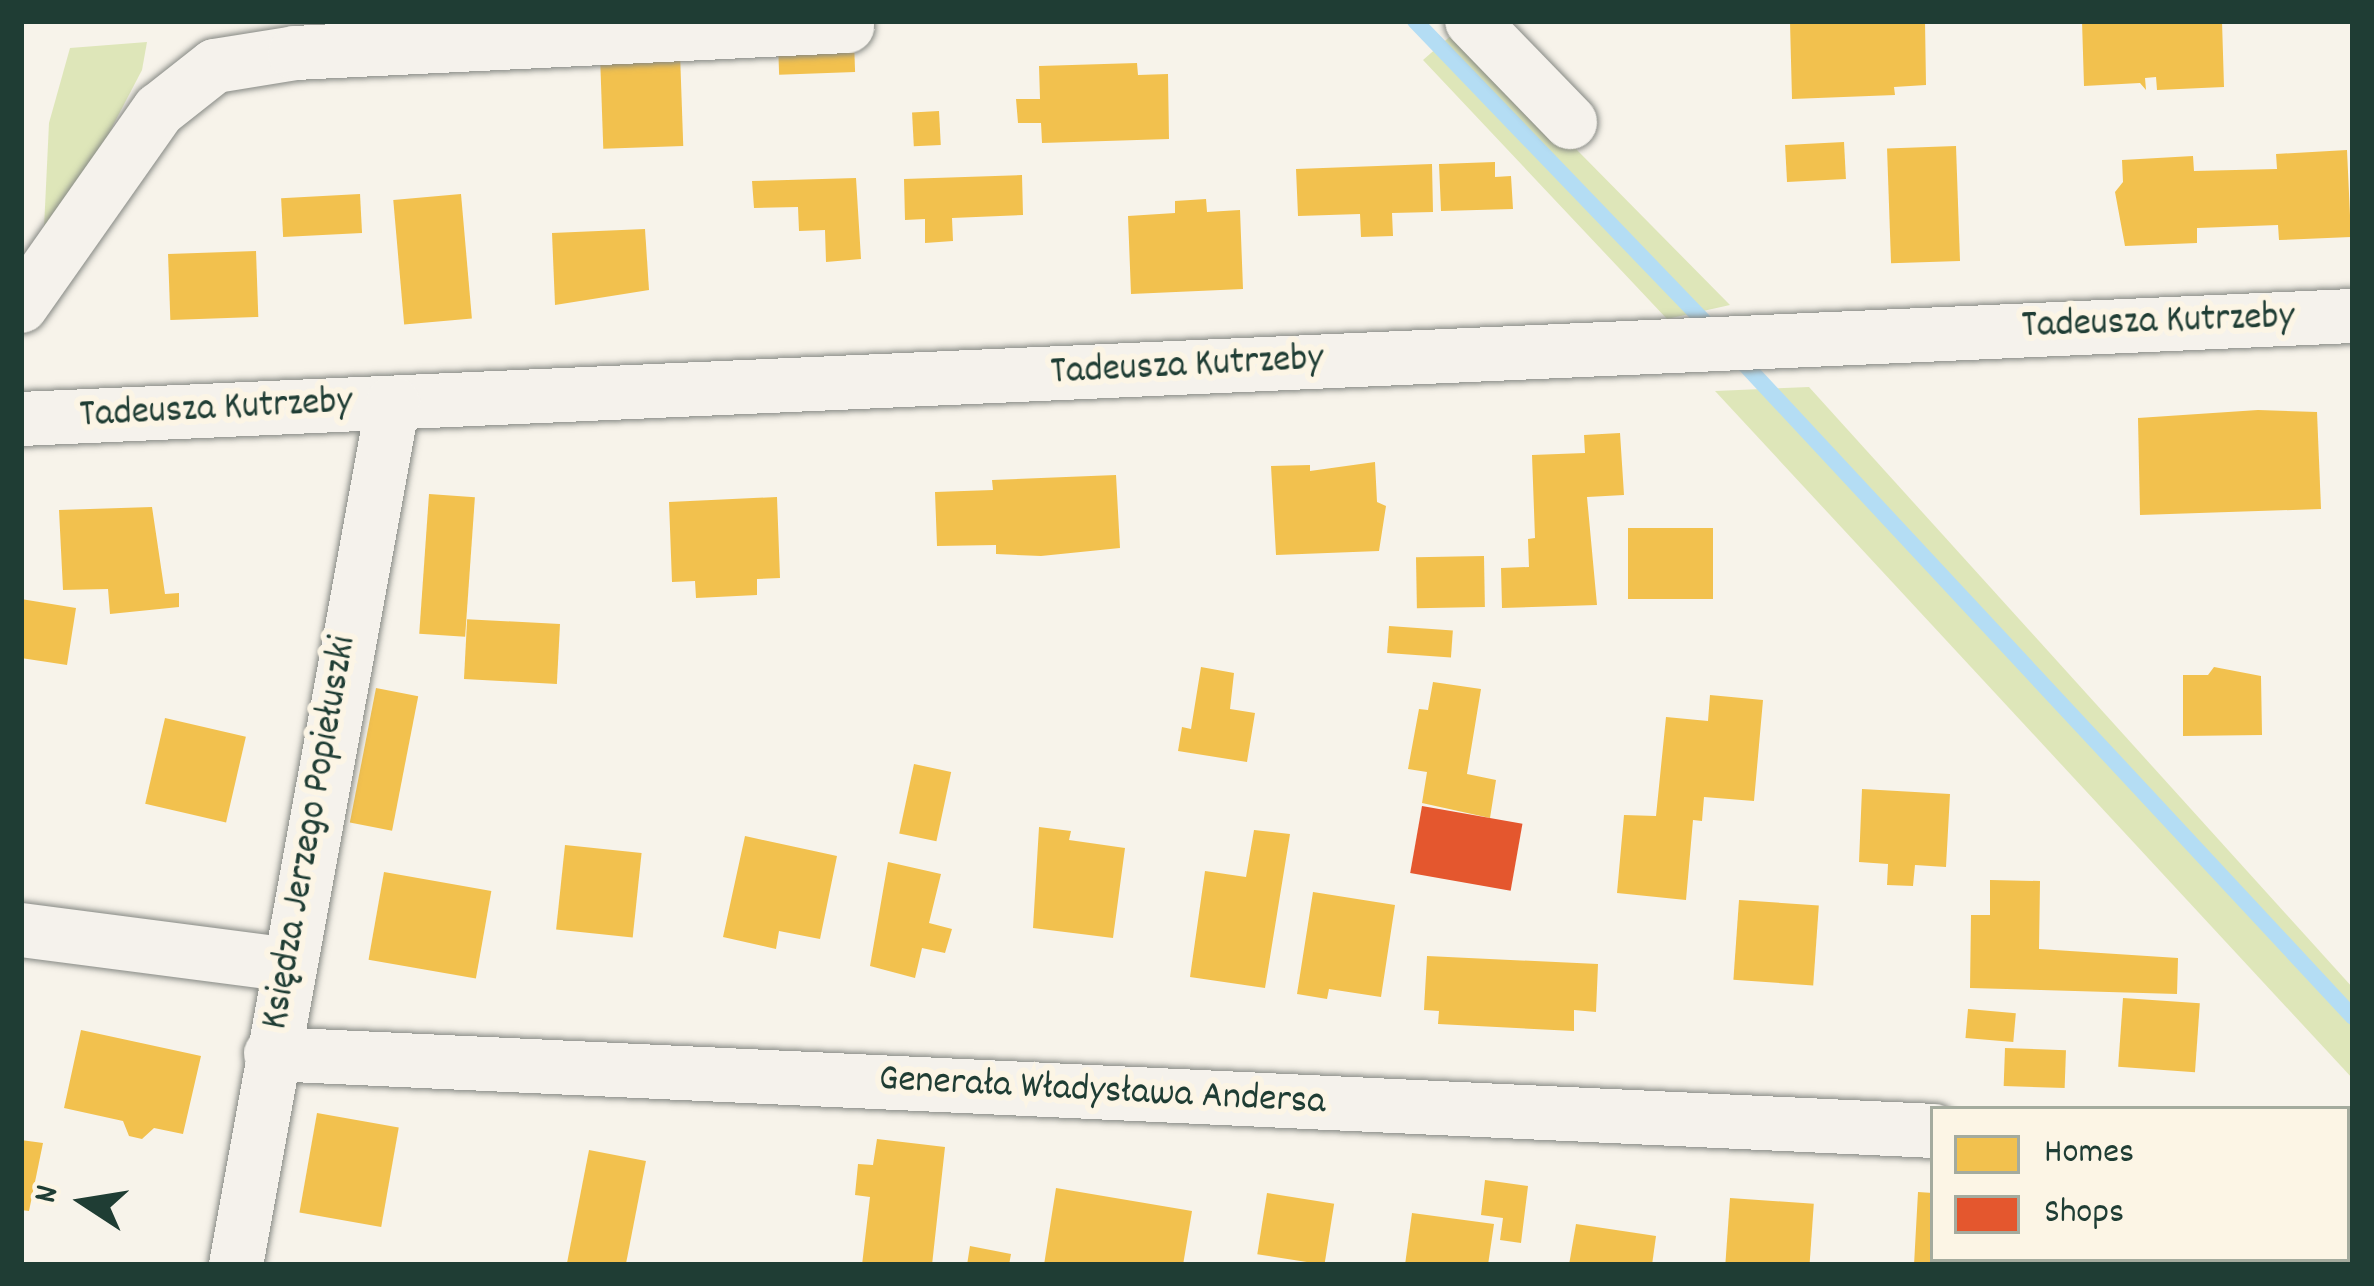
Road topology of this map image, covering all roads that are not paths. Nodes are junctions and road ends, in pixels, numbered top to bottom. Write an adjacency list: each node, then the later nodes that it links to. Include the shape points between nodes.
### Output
1 (1472, 21): 3 (street)
2 (847, 26): 4 (street, via 245,56 200,76 159,110)
3 (1570, 122)
4 (21, 306)
5 (2353, 316): 6 (street, Tadeusza Kutrzeby)
6 (392, 403): 7 (street, Tadeusza Kutrzeby); 9 (street, Księdza Jerzego Popiełuszki)
7 (21, 419)
8 (21, 930): 9 (street)
9 (289, 965): 10 (street, Księdza Jerzego Popiełuszki)
10 (271, 1054): 11 (street, Generała Władysława Andersa); 12 (street, Księdza Jerzego Popiełuszki)
11 (1930, 1131)
12 (236, 1265)

